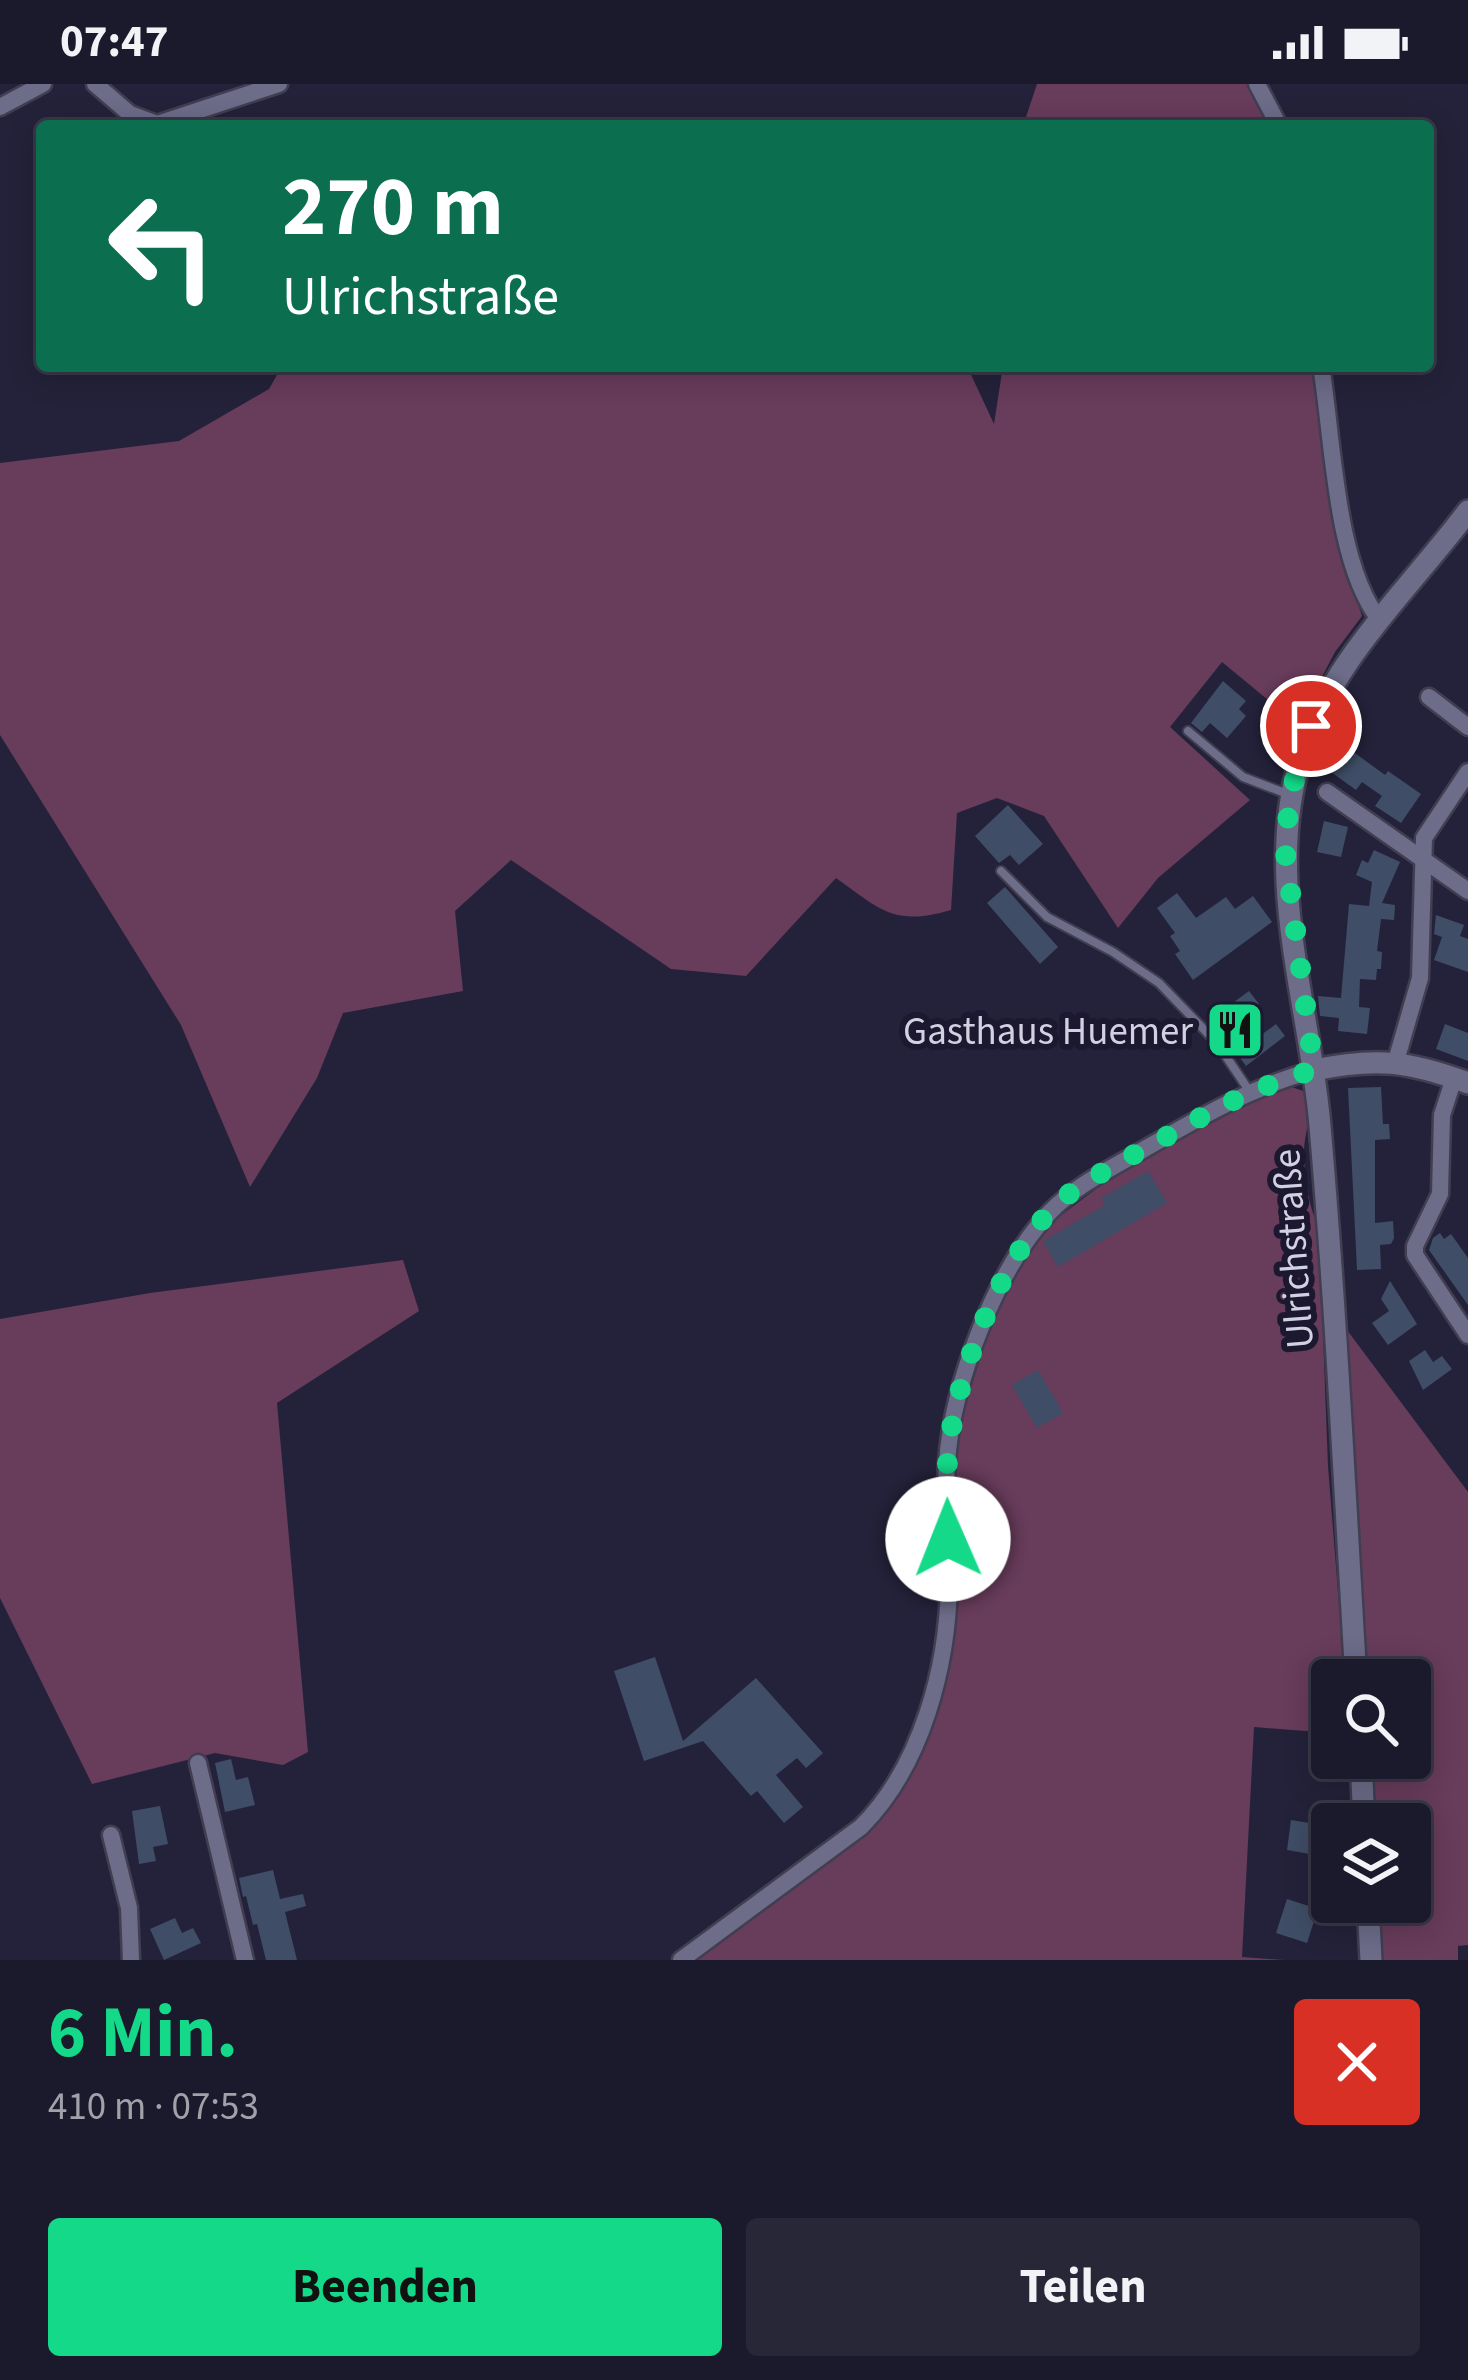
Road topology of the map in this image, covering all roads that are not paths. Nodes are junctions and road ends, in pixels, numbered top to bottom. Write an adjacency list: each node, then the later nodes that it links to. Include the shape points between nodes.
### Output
1 (43, 84): 5 (street)
2 (94, 84): 6 (street)
3 (279, 84): 7 (street)
4 (1257, 84): 8 (street)
5 (0, 107)
6 (146, 120)
7 (169, 120)
8 (1276, 120)
9 (1322, 372): 11 (street, via 1351,557)
10 (1468, 511): 11 (street, Ulrichstraße)
11 (1379, 619): 17 (street, Ulrichstraße, via 1325,696)
12 (1430, 697): 13 (street)
13 (1468, 727)
14 (1188, 731): 17 (lane, via 1243,777)
15 (1468, 772): 18 (street, via 1429,828)
16 (1327, 792): 18 (street)
17 (1290, 795): 22 (street, Ulrichstraße, via 1287,887)
18 (1422, 858): 20 (street); 21 (street, via 1420,978)
19 (1001, 871): 24 (lane, via 1047,917 1159,982)
20 (1468, 892)
21 (1396, 1061): 22 (street); 23 (street)
22 (1314, 1070): 24 (street); 26 (street, Ulrichstraße)
23 (1461, 1081): 25 (street, via 1442,1115 1440,1194 1414,1255)
24 (1250, 1092): 32 (street, via 1068,1195 1028,1240 994,1301 959,1397 947,1463 943,1651 907,1762 862,1827)
25 (1468, 1335)
26 (1355, 1659)
27 (197, 1763): 31 (street)
28 (111, 1835): 30 (street, via 129,1908)
29 (1369, 1923): 33 (street)
30 (131, 1960)
31 (245, 1960)
32 (681, 1960)
33 (1371, 1960)

